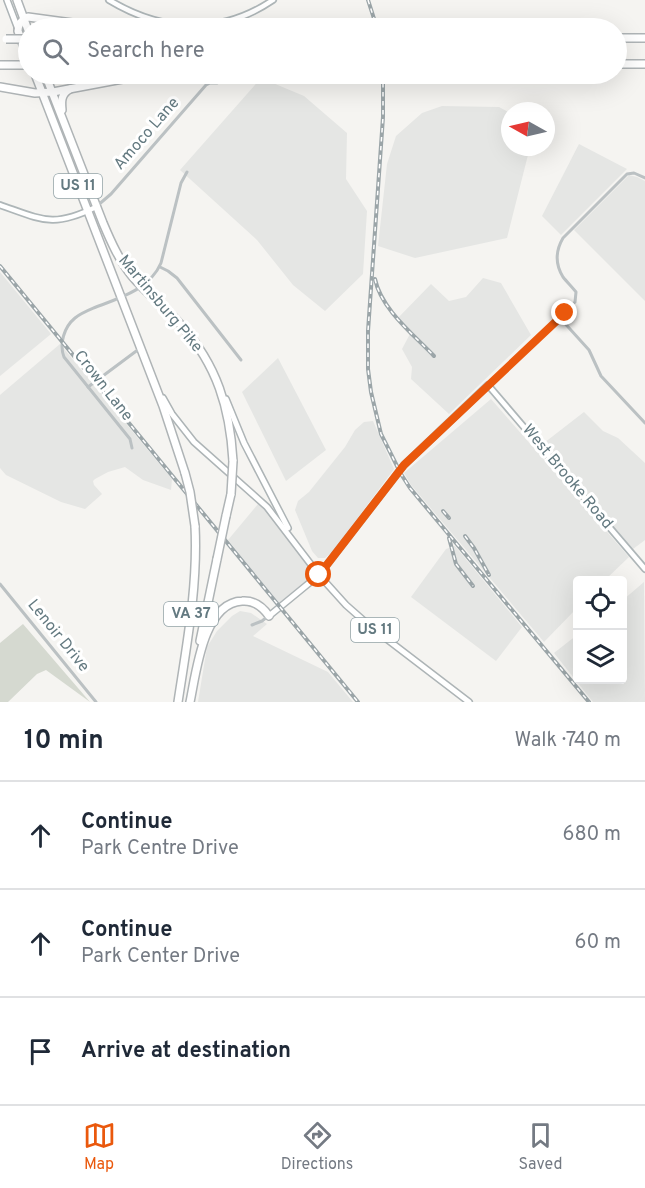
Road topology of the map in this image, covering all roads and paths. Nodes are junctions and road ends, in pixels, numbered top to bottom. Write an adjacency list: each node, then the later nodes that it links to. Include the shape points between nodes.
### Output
1 (6, 0): 9 (main road)
2 (109, 0): 7 (street)
3 (273, 0): 8 (street)
4 (18, 3): 5 (highway); 6 (highway, via 28,14)
5 (24, 18)
6 (43, 18)
7 (148, 18)
8 (236, 18)
9 (18, 31)
10 (627, 38): 11 (highway)
11 (645, 38)
12 (627, 64): 13 (highway)
13 (645, 64)
14 (0, 65): 15 (highway)
15 (18, 65)
16 (38, 84): 24 (highway, Martinsburg Pike / US 11)
17 (49, 84): 23 (highway, Martinsburg Pike / US 11)
18 (95, 84): 21 (highway)
19 (208, 84): 30 (street, Amoco Lane)
20 (0, 87): 22 (highway)
21 (73, 88): 23 (highway); 25 (highway, via 62,98)
22 (25, 92): 24 (highway); 26 (highway, via 39,99)
23 (52, 92): 24 (highway); 25 (highway, Martinsburg Pike / US 11)
24 (42, 93): 26 (highway, Martinsburg Pike / US 11)
25 (64, 122): 30 (highway, Martinsburg Pike / US 11)
26 (56, 127): 31 (highway, Martinsburg Pike / US 11)
27 (187, 172): 32 (street)
28 (645, 178): 35 (street, via 627,174 563,238 558,251 559,267 576,296 574,304)
29 (0, 205): 31 (street, via 50,220)
30 (96, 207): 31 (street); 33 (highway, Martinsburg Pike / US 11, via 113,247)
31 (87, 211): 34 (highway, Martinsburg Pike / US 11)
32 (160, 267): 33 (street, Crown Lane); 37 (street, via 177,278)
33 (142, 286): 34 (street, Crown Lane); 38 (highway, Martinsburg Pike / US 11, via 188,332)
34 (120, 298): 36 (highway, Martinsburg Pike / US 11); 41 (street, Crown Lane, via 77,316 64,334 63,354)
35 (560, 318): 40 (street); 42 (street, via 589,350 604,379)
36 (140, 348): 39 (highway, Martinsburg Pike / US 11); 41 (street)
37 (241, 360)
38 (210, 366): 44 (main road, US 11); 52 (highway, VA 37, bridge, via 228,415 233,461 231,494)
39 (148, 370): 44 (main road, US 11, via 187,433 260,500); 51 (highway, VA 37, bridge, via 185,473 195,526 195,584)
40 (488, 385): 45 (street, West Brooke Road); 46 (street, via 404,465)
41 (88, 387): 43 (street, Crown Lane, via 130,440)
42 (645, 423)
43 (132, 448)
44 (296, 543): 46 (main road, US 11)
45 (645, 569)
46 (319, 575): 48 (main road); 53 (main road, US 11, via 367,624)
47 (0, 584): 50 (street, Lenoir Drive)
48 (269, 616): 49 (street); 52 (highway, via 261,606 249,601 234,602 223,609 202,643)
49 (252, 625)
50 (96, 702)
51 (178, 702)
52 (189, 702)
53 (469, 702)

